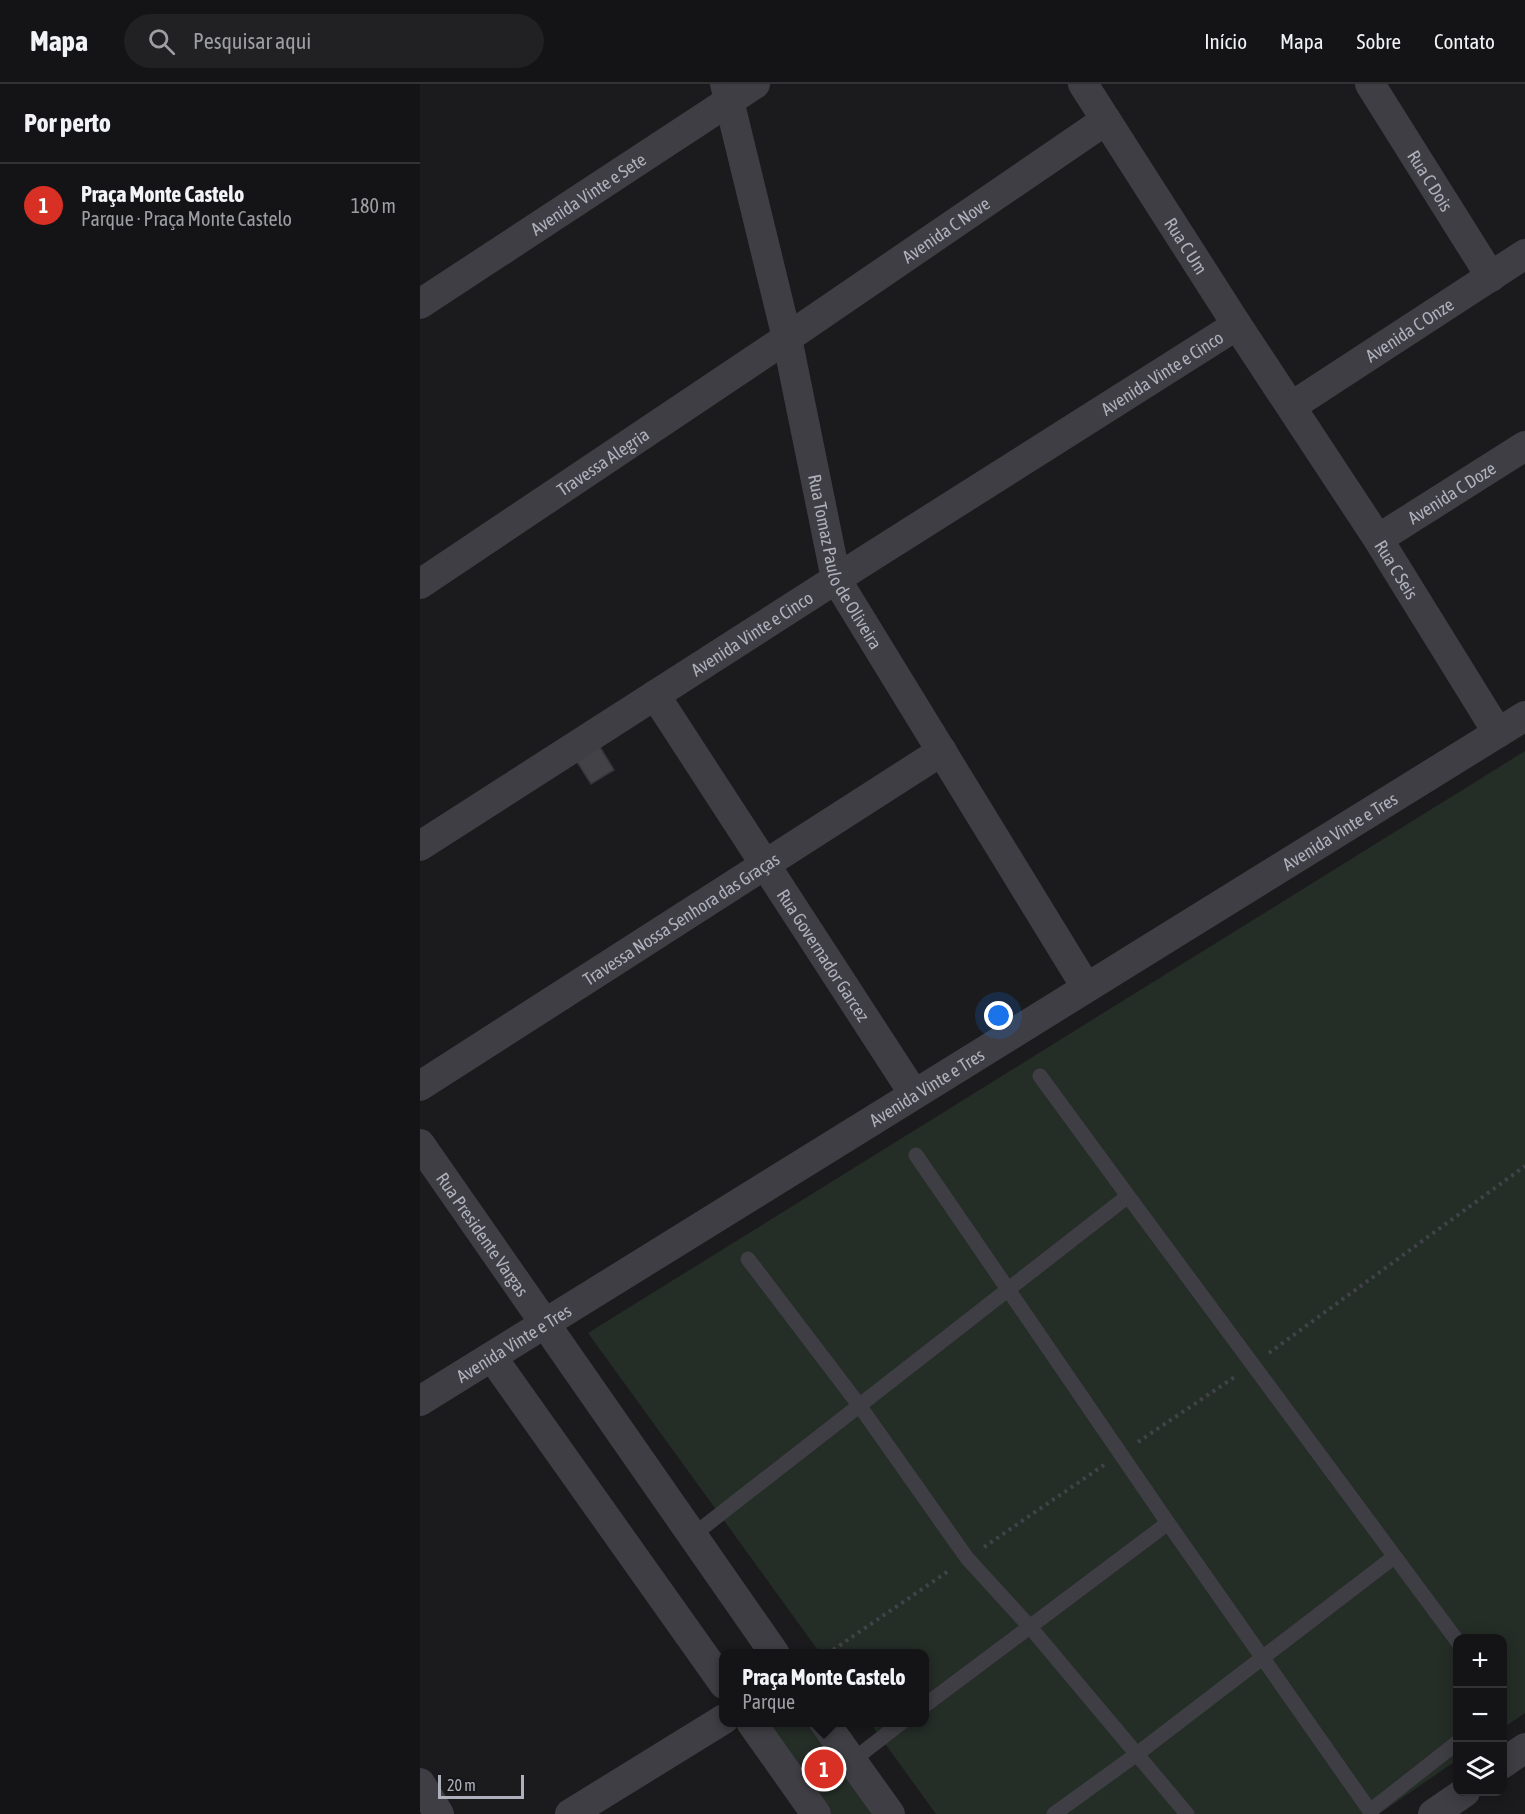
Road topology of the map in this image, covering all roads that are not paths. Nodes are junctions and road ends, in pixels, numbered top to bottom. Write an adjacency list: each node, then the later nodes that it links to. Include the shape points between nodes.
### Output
1 (755, 84): 4 (street, Avenida Vinte e Sete)
2 (1083, 84): 5 (street, Rua C Um)
3 (1370, 84): 7 (street, Rua C Dois)
4 (727, 93): 8 (street, Avenida Vinte e Sete); 10 (street, Rua Tomaz Paulo de Oliveira)
5 (1106, 120): 9 (street, Rua C Um); 10 (street, Avenida C Nove)
6 (1525, 254): 7 (street, Avenida C Onze)
7 (1491, 277): 11 (street, Avenida C Onze)
8 (420, 304)
9 (1237, 325): 11 (street, Rua C Um); 14 (street, Avenida Vinte e Cinco)
10 (787, 338): 14 (street, Rua Tomaz Paulo de Oliveira); 15 (street, Travessa Alegria)
11 (1292, 406): 13 (street, Rua C Seis)
12 (1525, 446): 13 (street, Avenida C Doze)
13 (1378, 540): 18 (street, Rua C Seis)
14 (836, 579): 16 (street, Avenida Vinte e Cinco); 19 (street, Rua Tomaz Paulo de Oliveira)
15 (420, 584)
16 (655, 695): 20 (street, Avenida Vinte e Cinco); 21 (street, Rua Governador Garcez)
17 (1525, 716): 18 (street, Avenida Vinte e Tres)
18 (1498, 733): 22 (street, Avenida Vinte e Tres)
19 (942, 751): 21 (street, Travessa Nossa Senhora das Graças); 22 (street, Rua Tomaz Paulo de Oliveira)
20 (420, 846)
21 (764, 864): 24 (street, Travessa Nossa Senhora das Graças); 25 (street, Rua Governador Garcez)
22 (1086, 987): 25 (street, Avenida Vinte e Tres)
23 (1040, 1076): 28 (lane)
24 (420, 1086)
25 (914, 1094): 31 (street, Avenida Vinte e Tres)
26 (420, 1144): 31 (street, Rua Presidente Vargas)
27 (916, 1155): 30 (lane)
28 (1128, 1196): 30 (lane); 37 (lane)
29 (748, 1259): 34 (lane)
30 (1008, 1289): 34 (lane); 35 (lane)
31 (544, 1323): 32 (street, Avenida Vinte e Tres); 36 (street, Rua Presidente Vargas)
32 (492, 1357): 33 (street, Avenida Vinte e Tres); 42 (street)
33 (420, 1401)
34 (859, 1405): 36 (lane); 38 (lane, via 967,1558)
35 (1168, 1522): 38 (lane); 41 (lane)
36 (692, 1536): 40 (street, Rua Presidente Vargas)
37 (1395, 1557): 39 (lane); 41 (lane)
38 (1030, 1627): 43 (lane); 50 (lane)
39 (1453, 1635)
40 (768, 1649)
41 (1264, 1657): 50 (lane); 55 (lane)
42 (719, 1678)
43 (929, 1702)
44 (719, 1721): 57 (street)
45 (755, 1727): 58 (street)
46 (828, 1727): 51 (street)
47 (896, 1727): 51 (lane)
48 (1453, 1746): 55 (lane)
49 (1525, 1748): 52 (street)
50 (1137, 1754): 60 (lane); 61 (lane)
51 (852, 1761): 59 (street)
52 (1507, 1761)
53 (420, 1783): 56 (street)
54 (1458, 1796): 62 (street)
55 (1368, 1812)
56 (439, 1814)
57 (570, 1814)
58 (816, 1814)
59 (890, 1814)
60 (1054, 1814)
61 (1187, 1814)
62 (1433, 1814)

